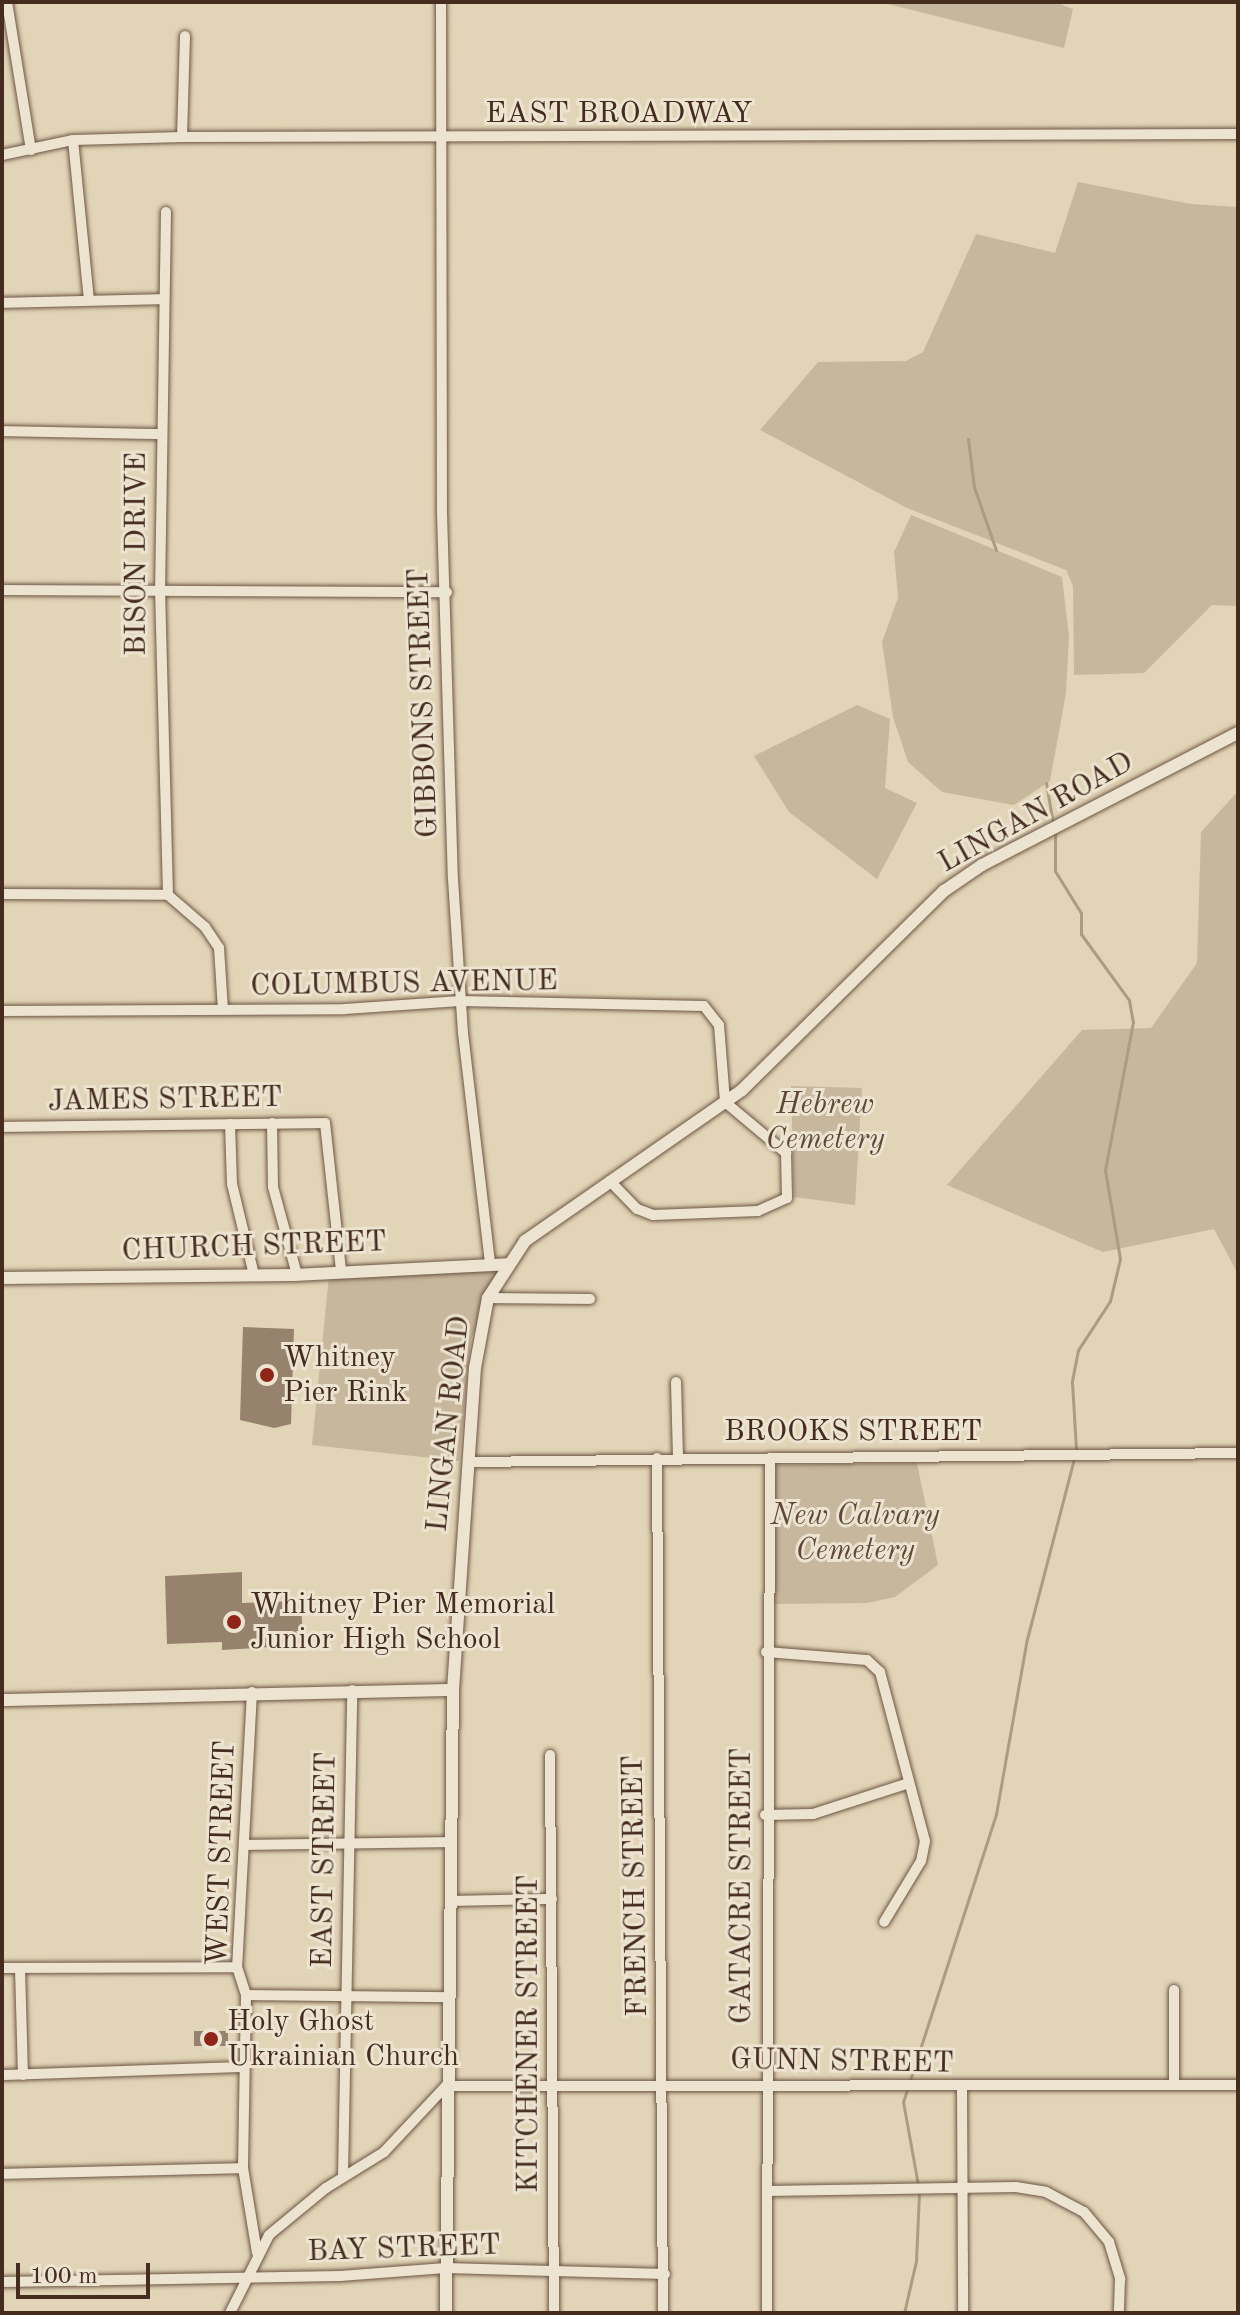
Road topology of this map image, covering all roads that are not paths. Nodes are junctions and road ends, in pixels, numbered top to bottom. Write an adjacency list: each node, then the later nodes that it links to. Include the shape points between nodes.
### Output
1 (7, 2): 8 (street)
2 (441, 2): 7 (street, GIBBONS STREET)
3 (185, 36): 5 (street)
4 (1238, 134): 7 (street, EAST BROADWAY)
5 (182, 137): 6 (street, EAST BROADWAY); 7 (street, EAST BROADWAY)
6 (73, 140): 8 (street, EAST BROADWAY); 11 (street)
7 (444, 140): 18 (street, GIBBONS STREET)
8 (31, 150): 9 (street, EAST BROADWAY)
9 (2, 155)
10 (166, 212): 12 (street, BISON DRIVE)
11 (89, 299): 12 (street); 13 (street)
12 (164, 299): 15 (street, BISON DRIVE)
13 (2, 303)
14 (2, 431): 15 (street)
15 (161, 434): 16 (street, BISON DRIVE)
16 (160, 589): 17 (street); 18 (street); 21 (street, BISON DRIVE)
17 (2, 590)
18 (447, 592): 22 (street, GIBBONS STREET)
19 (1238, 733): 25 (street, LINGAN ROAD, via 962,877)
20 (2, 894): 21 (street)
21 (168, 895): 23 (street, via 205,927 219,948)
22 (460, 1001): 23 (street, COLUMBUS AVENUE); 25 (street, COLUMBUS AVENUE, via 704,1006 719,1025); 30 (street, GIBBONS STREET)
23 (223, 1010): 24 (street, COLUMBUS AVENUE)
24 (2, 1011)
25 (725, 1102): 29 (street, LINGAN ROAD); 29 (street, via 786,1153 790,1182 779,1205 649,1215)
26 (272, 1123): 27 (street, JAMES STREET); 32 (street, JAMES STREET, via 328,1125); 34 (street, via 273,1187)
27 (230, 1124): 28 (street, JAMES STREET); 33 (street, via 232,1184)
28 (2, 1127)
29 (610, 1181): 31 (street, LINGAN ROAD, via 525,1241)
30 (490, 1263): 31 (street, CHURCH STREET); 32 (street, CHURCH STREET)
31 (508, 1264): 36 (street, LINGAN ROAD)
32 (341, 1270): 34 (street, CHURCH STREET)
33 (254, 1275): 34 (street, CHURCH STREET); 35 (street, CHURCH STREET)
34 (297, 1275)
35 (2, 1278)
36 (488, 1298): 37 (street); 43 (street, LINGAN ROAD, via 475,1368)
37 (590, 1299)
38 (676, 1382): 41 (street)
39 (1238, 1453): 42 (street, BROOKS STREET)
40 (657, 1458): 41 (street, BROOKS STREET); 43 (street, BROOKS STREET); 70 (street, FRENCH STREET)
41 (678, 1458): 42 (street, BROOKS STREET)
42 (770, 1458): 44 (street, GATACRE STREET)
43 (469, 1462): 46 (street, LINGAN ROAD)
44 (766, 1652): 50 (street, via 861,1659 877,1666); 51 (street, GATACRE STREET)
45 (352, 1690): 46 (street); 47 (street); 53 (street, EAST STREET)
46 (453, 1690): 52 (street, LINGAN ROAD)
47 (252, 1692): 48 (street); 54 (street, WEST STREET)
48 (2, 1700)
49 (550, 1755): 55 (street, KITCHENER STREET)
50 (906, 1784): 51 (street, via 813,1814); 57 (street, via 924,1850)
51 (765, 1815): 68 (street, GATACRE STREET)
52 (451, 1842): 53 (street); 56 (street, LINGAN ROAD)
53 (348, 1844): 54 (street); 63 (street, EAST STREET)
54 (245, 1845): 58 (street, WEST STREET)
55 (552, 1899): 56 (street); 69 (street, KITCHENER STREET)
56 (455, 1901): 64 (street, LINGAN ROAD)
57 (884, 1922)
58 (237, 1967): 60 (street); 62 (street, WEST STREET)
59 (2, 1968): 60 (street)
60 (20, 1968): 67 (street)
61 (1174, 1990): 71 (street)
62 (246, 1995): 63 (street); 65 (street, WEST STREET)
63 (346, 1995): 64 (street); 77 (street, EAST STREET)
64 (449, 1997): 73 (street, LINGAN ROAD)
65 (243, 2067): 67 (street); 75 (street, WEST STREET)
66 (2, 2075): 67 (street)
67 (23, 2075)
68 (768, 2084): 70 (street, GUNN STREET); 74 (street, GUNN STREET); 79 (street, GATACRE STREET)
69 (553, 2085): 70 (street, GUNN STREET); 73 (street, GUNN STREET); 82 (street, KITCHENER STREET)
70 (662, 2085): 83 (street, FRENCH STREET)
71 (1174, 2085): 72 (street, GUNN STREET); 74 (street, GUNN STREET)
72 (1238, 2085)
73 (446, 2086): 77 (street, via 389,2148); 81 (street, LINGAN ROAD)
74 (962, 2088): 78 (street)
75 (243, 2168): 76 (street); 80 (street, WEST STREET)
76 (2, 2174)
77 (343, 2176): 80 (street, via 269,2235)
78 (964, 2187): 79 (street); 91 (street); 92 (street, via 1026,2188 1084,2212 1115,2254)
79 (767, 2191): 90 (street, GATACRE STREET)
80 (257, 2253): 84 (street)
81 (446, 2268): 82 (street, BAY STREET); 84 (street, BAY STREET); 87 (street, LINGAN ROAD)
82 (555, 2269): 83 (street, BAY STREET); 88 (street, KITCHENER STREET)
83 (665, 2274): 89 (street, FRENCH STREET)
84 (250, 2279): 85 (street, BAY STREET); 86 (street)
85 (2, 2282)
86 (230, 2313)
87 (446, 2313)
88 (554, 2313)
89 (663, 2313)
90 (767, 2313)
91 (963, 2313)
92 (1119, 2313)

